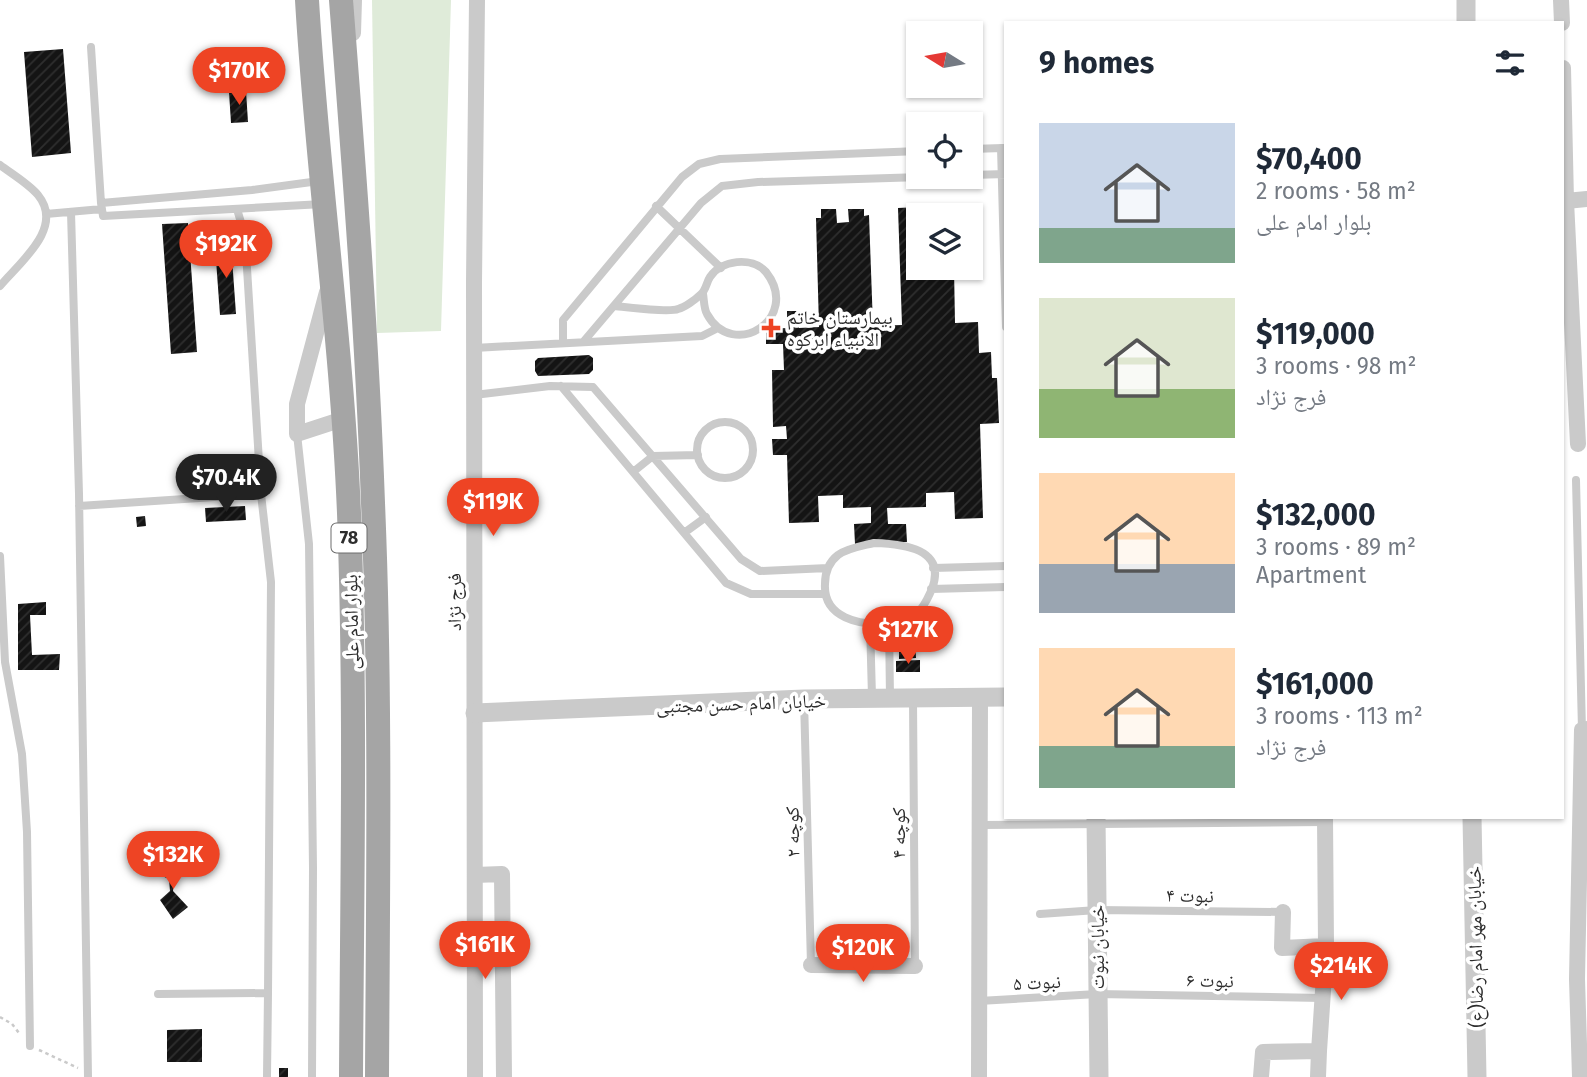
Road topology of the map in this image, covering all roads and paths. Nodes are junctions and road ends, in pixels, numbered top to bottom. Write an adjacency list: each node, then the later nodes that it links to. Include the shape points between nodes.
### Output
1 (307, 0): 19 (main road, بلوار امام علی / 78)
2 (341, 0): 10 (main road, بلوار امام علی / 78)
3 (354, 0): 10 (street)
4 (477, 0): 36 (street, فرج نژاد)
5 (1466, 0): 7 (street)
6 (1561, 0): 8 (street)
7 (1466, 21)
8 (1562, 21)
9 (91, 47): 22 (lane)
10 (348, 80): 37 (main road, بلوار امام علی / 78)
11 (1564, 112): 21 (street)
12 (1004, 148): 13 (lane); 16 (lane)
13 (983, 149)
14 (906, 152): 23 (lane, via 720,159 699,164)
15 (0, 165): 26 (lane, via 39,196)
16 (1004, 174): 17 (lane)
17 (983, 175)
18 (906, 177): 27 (lane, via 722,186)
19 (323, 192): 22 (lane, via 252,190); 24 (lane); 29 (main road, بلوار امام علی / 78)
20 (1587, 199): 21 (street)
21 (1566, 201): 43 (street)
22 (101, 206): 24 (lane, via 103,216); 25 (lane)
23 (656, 206): 27 (lane); 35 (lane, via 563,320)
24 (237, 209): 48 (lane, via 245,236)
25 (71, 212): 26 (lane); 49 (lane)
26 (46, 214): 30 (lane, via 41,239)
27 (680, 228): 28 (lane); 32 (lane)
28 (721, 268): 31 (lane, via 710,276); 33 (lane, via 745,261 763,268 775,284 777,303 770,321 755,333 735,335)
29 (332, 275): 38 (main road, بلوار امام علی / 78); 42 (street, via 296,404)
30 (0, 286)
31 (703, 294): 32 (lane, via 676,310); 33 (lane, via 706,313)
32 (614, 306): 34 (lane)
33 (718, 328): 34 (lane, via 702,336)
34 (584, 341): 35 (lane)
35 (563, 343): 36 (lane)
36 (474, 348): 40 (street, فرج نژاد)
37 (365, 352): 38 (main road); 92 (main road, بلوار امام علی / 78, via 378,746)
38 (339, 355): 41 (main road, بلوار امام علی / 78)
39 (561, 386): 40 (lane); 45 (lane, via 593,387); 46 (lane)
40 (474, 395): 66 (street, فرج نژاد)
41 (343, 419): 42 (street); 91 (main road, بلوار امام علی / 78, via 352,730)
42 (297, 434): 90 (lane, via 309,544)
43 (1576, 444)
44 (698, 454): 44 (lane, via 699,464 711,475 727,479 742,473 752,460 753,444 745,430 731,422 715,423 702,433); 45 (lane)
45 (653, 456): 46 (lane); 50 (lane)
46 (633, 472): 51 (lane)
47 (1576, 480): 67 (lane)
48 (261, 494): 49 (lane); 79 (lane, via 271,582)
49 (79, 506): 88 (lane)
50 (706, 517): 51 (lane); 54 (lane, via 741,559 760,571)
51 (684, 533): 58 (lane, via 726,583 751,594)
52 (0, 556): 86 (lane, via 5,662 22,754 27,832)
53 (1004, 566): 55 (lane)
54 (828, 568): 55 (lane, via 837,555 874,543 919,549 931,559); 58 (lane)
55 (933, 568): 57 (lane, via 936,578)
56 (1004, 587): 57 (lane)
57 (931, 589): 59 (lane, via 917,615)
58 (824, 594): 60 (lane, via 832,609 845,618)
59 (889, 622): 60 (lane); 64 (lane)
60 (870, 623): 64 (lane)
61 (1004, 697): 62 (street, خیابان امام حسن مجتبی)
62 (980, 698): 65 (street, خیابان امام حسن مجتبی); 71 (street)
63 (804, 699): 64 (street, خیابان امام حسن مجتبی); 66 (street, خیابان امام حسن مجتبی); 77 (lane, کوچه ۲)
64 (881, 699): 65 (street, خیابان امام حسن مجتبی)
65 (913, 700): 78 (lane, کوچه ۴)
66 (475, 713): 72 (street, فرج نژاد)
67 (1585, 729): 100 (street, via 1577,979)
68 (1325, 819): 70 (lane); 76 (street)
69 (1472, 819): 99 (street, خیابان مهر امام رضا(ع))
70 (1095, 821): 71 (lane); 73 (street, خیابان نبوت)
71 (979, 825): 84 (street)
72 (475, 875): 83 (street, via 502,874); 85 (street, فرج نژاد)
73 (1097, 910): 74 (lane, نبوت ۴); 75 (lane, نبوت ۴); 80 (street, خیابان نبوت)
74 (1283, 912): 76 (street, via 1282,948)
75 (1040, 914)
76 (1326, 946): 82 (street)
77 (811, 965): 78 (street)
78 (915, 966)
79 (268, 993): 81 (lane); 89 (lane)
80 (1097, 994): 82 (lane, نبوت ۶); 84 (lane, نبوت ۵); 96 (street, خیابان نبوت)
81 (158, 995)
82 (1322, 998): 87 (street)
83 (503, 1001): 85 (street); 94 (street)
84 (979, 1001): 95 (street)
85 (475, 1002): 93 (street, فرج نژاد)
86 (30, 1046)
87 (1319, 1051): 97 (street, via 1263,1052); 98 (street)
88 (88, 1077)
89 (267, 1077)
90 (312, 1077)
91 (351, 1077)
92 (377, 1077)
93 (475, 1077)
94 (504, 1077)
95 (979, 1077)
96 (1099, 1077)
97 (1261, 1077)
98 (1318, 1077)
99 (1478, 1077)
100 (1580, 1077)

